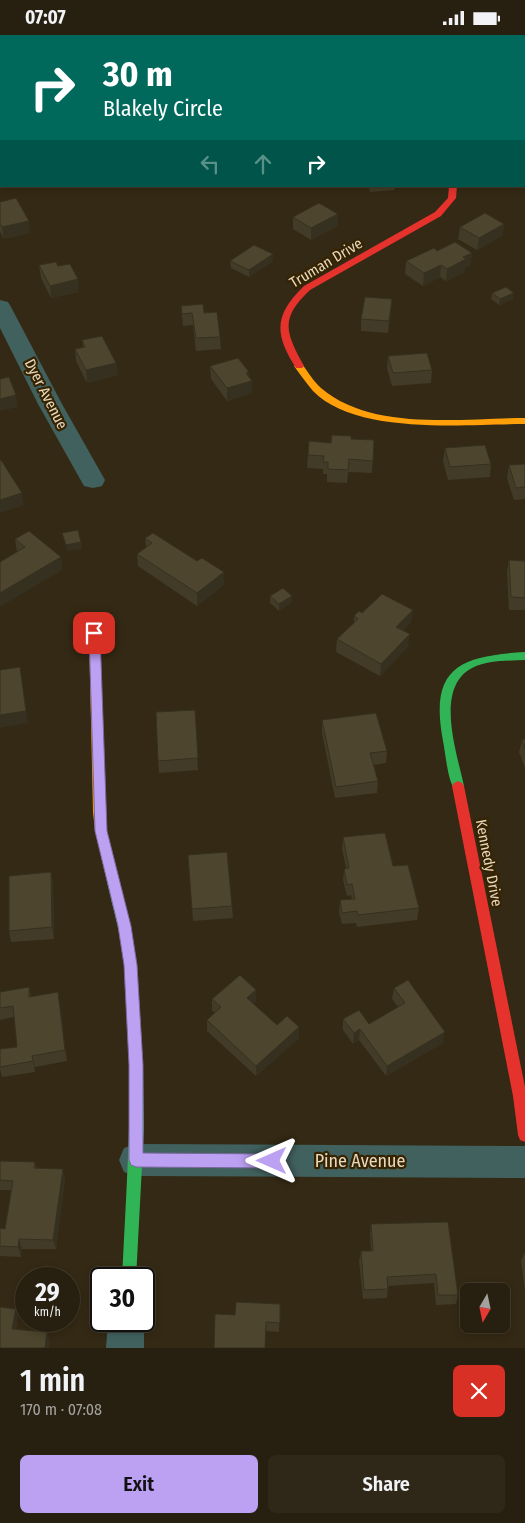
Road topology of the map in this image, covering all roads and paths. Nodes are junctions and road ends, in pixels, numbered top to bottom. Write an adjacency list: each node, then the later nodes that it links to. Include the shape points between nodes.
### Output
1 (453, 187): 3 (street, Truman Drive, via 450,203 438,214 308,288 293,300 283,320 286,343 312,385 338,406 359,415 399,420)
2 (0, 307): 4 (street, Dyer Avenue)
3 (525, 421)
4 (92, 479)
5 (94, 633): 8 (street, via 101,831 130,965 136,1065)
6 (525, 656): 7 (street, Kennedy Drive, via 483,657 470,662 450,679 443,701)
7 (525, 1135)
8 (136, 1160): 9 (street, Pine Avenue); 10 (street)
9 (525, 1162)
10 (130, 1267)
11 (126, 1332): 12 (street)
12 (125, 1348)

